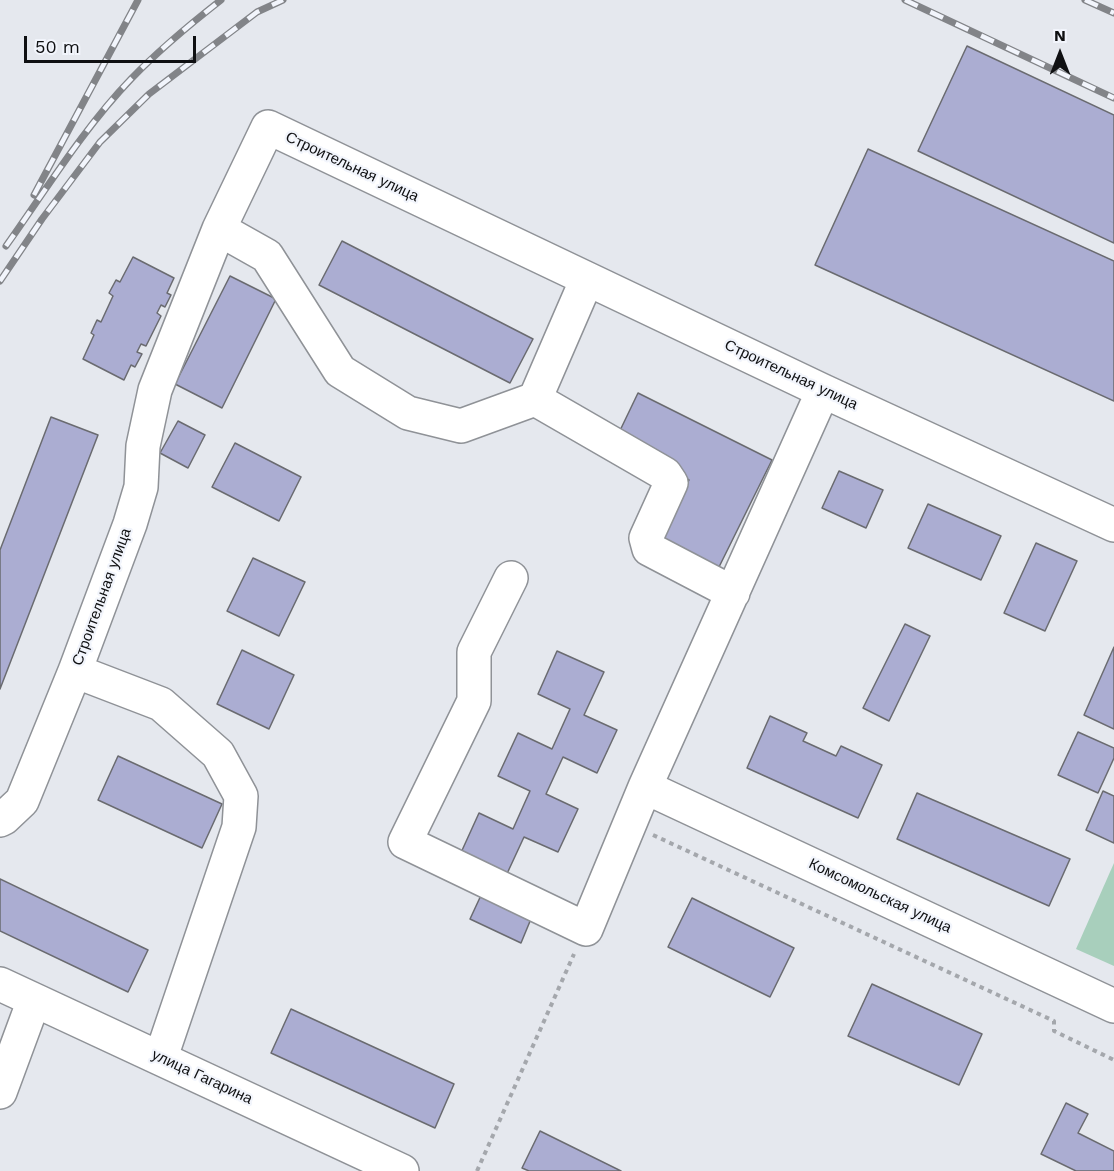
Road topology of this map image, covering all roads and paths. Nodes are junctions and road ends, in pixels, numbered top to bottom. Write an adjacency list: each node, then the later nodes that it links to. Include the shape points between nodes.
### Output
1 (219, 229): 2 (street, Строительная улица, via 268,127); 4 (street, via 267,256 340,370 408,413 461,426); 8 (street, Строительная улица, via 154,390 143,446 141,487)
2 (587, 279): 3 (street, Строительная улица); 4 (street)
3 (823, 391): 5 (street, Строительная улица); 7 (street)
4 (535, 399): 7 (street, via 666,474 672,483 646,538 649,549)
5 (1114, 525)
6 (511, 578): 12 (street, via 474,652 474,700 405,842)
7 (733, 592): 9 (street)
8 (75, 671): 10 (street, Строительная улица, via 22,801); 16 (street, via 160,704 218,754 241,796 238,827)
9 (645, 787): 11 (street); 15 (street, Комсомольская улица)
10 (0, 820)
11 (630, 824): 12 (street); 17 (path, via 1054,1021 1054,1031)
12 (586, 929): 20 (path)
13 (0, 984): 14 (street, улица Гагарина)
14 (34, 1000): 16 (street, улица Гагарина); 18 (street)
15 (1114, 1006)
16 (160, 1058): 19 (street, улица Гагарина)
17 (1114, 1060)
18 (0, 1092)
19 (402, 1171)
20 (477, 1171)

